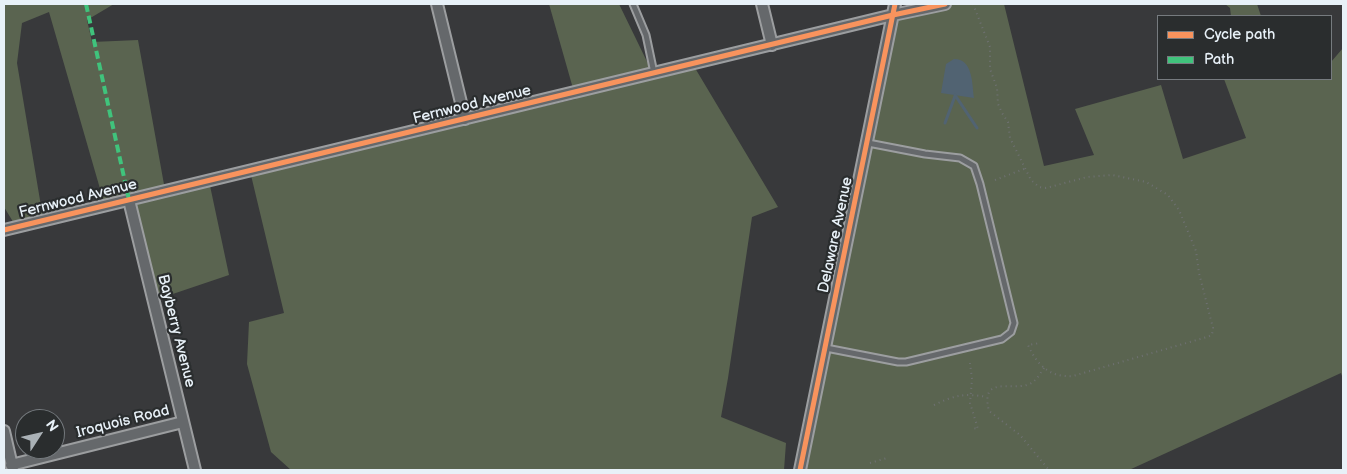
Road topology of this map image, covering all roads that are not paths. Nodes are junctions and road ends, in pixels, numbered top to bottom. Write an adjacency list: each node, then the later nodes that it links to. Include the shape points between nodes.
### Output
1 (437, 4): 9 (street)
2 (633, 4): 8 (lane, via 646,35)
3 (762, 4): 7 (street)
4 (895, 4): 6 (street, Delaware Avenue)
5 (945, 4): 6 (street, Fernwood Avenue)
6 (893, 15): 7 (street, Fernwood Avenue); 10 (street, Delaware Avenue)
7 (772, 45): 8 (street, Fernwood Avenue)
8 (654, 74): 9 (street, Fernwood Avenue)
9 (465, 119): 11 (street, Fernwood Avenue)
10 (868, 143): 13 (street, Delaware Avenue); 13 (lane, via 960,158 974,166 1014,323 1011,332 1002,339 915,361 898,362)
11 (129, 200): 12 (street, Fernwood Avenue); 14 (street, Bayberry Avenue)
12 (4, 230)
13 (826, 348): 18 (street, Delaware Avenue)
14 (183, 422): 16 (street, Iroquois Road); 17 (street, Bayberry Avenue)
15 (4, 431): 16 (street)
16 (12, 468)
17 (195, 470)
18 (800, 470)

